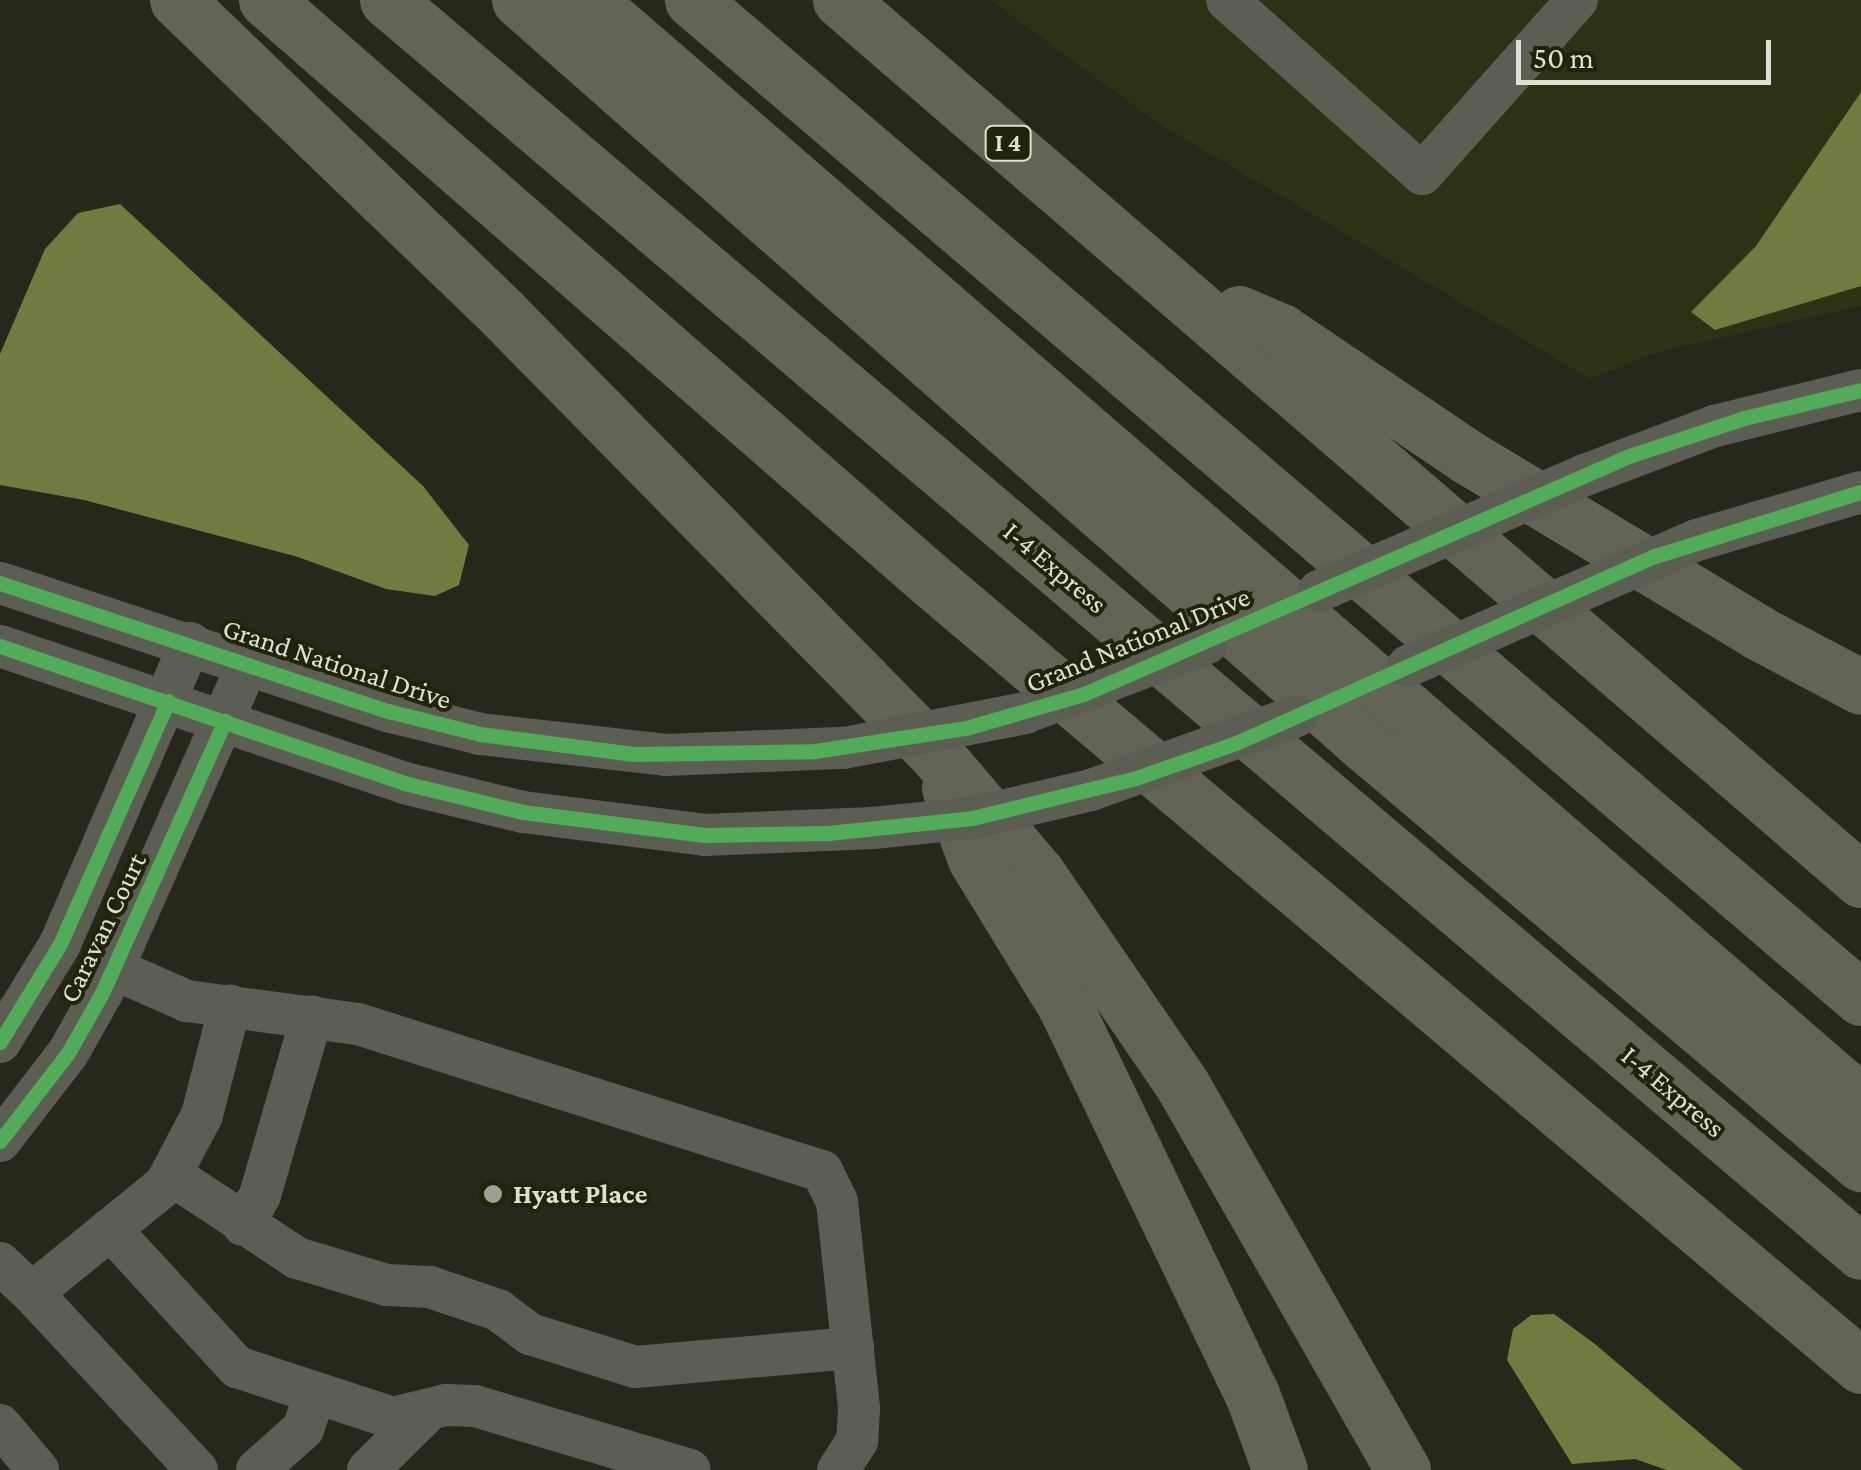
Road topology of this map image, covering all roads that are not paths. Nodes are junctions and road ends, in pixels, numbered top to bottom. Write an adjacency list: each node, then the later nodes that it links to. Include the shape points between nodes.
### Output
1 (177, 0): 24 (highway, via 504,314)
2 (266, 0): 41 (highway, via 948,594)
3 (387, 0): 37 (highway, I-4 Express)
4 (519, 0): 15 (highway)
5 (588, 0): 14 (highway)
6 (692, 0): 27 (highway)
7 (840, 0): 10 (highway, I 4)
8 (1227, 0): 9 (street, via 1422,174)
9 (1577, 0)
10 (1177, 287): 20 (highway, via 1281,330 1466,456 1759,634); 25 (highway, I 4)
11 (1861, 390): 14 (street, Grand National Drive, bridge, via 1715,426)
12 (1861, 492): 19 (street, bridge, via 1696,540)
13 (0, 584): 16 (street, Grand National Drive)
14 (1304, 598): 15 (street, Grand National Drive); 19 (highway)
15 (1222, 636): 18 (street, Grand National Drive, bridge, via 1025,713 844,748 698,756 558,746 404,716); 22 (highway)
16 (190, 643): 18 (street, Grand National Drive); 21 (street, Caravan Court)
17 (0, 646): 21 (street)
18 (248, 664): 23 (street, Caravan Court)
19 (1391, 674): 22 (street); 31 (highway)
20 (1861, 688)
21 (168, 701): 23 (street); 30 (street, Caravan Court, via 60,944)
22 (1309, 710): 23 (street, bridge, via 1091,790 972,818 704,834 584,823 404,783); 33 (highway)
23 (226, 722): 26 (street, Caravan Court)
24 (936, 753): 51 (highway, via 974,860 1066,1006 1252,1394); 52 (highway, via 1038,874 1152,1036)
25 (1861, 880)
26 (114, 970): 28 (street, via 176,999); 32 (street, Caravan Court, via 68,1053)
27 (1861, 998)
28 (230, 1006): 29 (street); 34 (street, via 211,1090)
29 (312, 1016): 35 (street, via 260,1195); 40 (street, via 358,1024 822,1172 837,1202)
30 (0, 1042)
31 (1861, 1102)
32 (0, 1141)
33 (1861, 1164)
34 (173, 1176): 35 (street); 36 (street)
35 (243, 1225): 40 (street, via 296,1258 387,1285 430,1287 498,1310 530,1334 635,1366)
36 (110, 1229): 39 (street); 42 (street, via 236,1367)
37 (1861, 1252)
38 (0, 1263): 39 (street)
39 (32, 1292): 46 (street)
40 (853, 1348): 50 (street, via 859,1430)
41 (1861, 1366)
42 (316, 1394): 43 (street, via 394,1418); 47 (street, via 302,1429)
43 (424, 1415): 48 (street); 49 (street, via 446,1404 475,1406)
44 (0, 1425): 45 (street)
45 (38, 1470)
46 (197, 1470)
47 (257, 1470)
48 (368, 1470)
49 (690, 1470)
50 (838, 1470)
51 (1280, 1470)
52 (1404, 1470)

